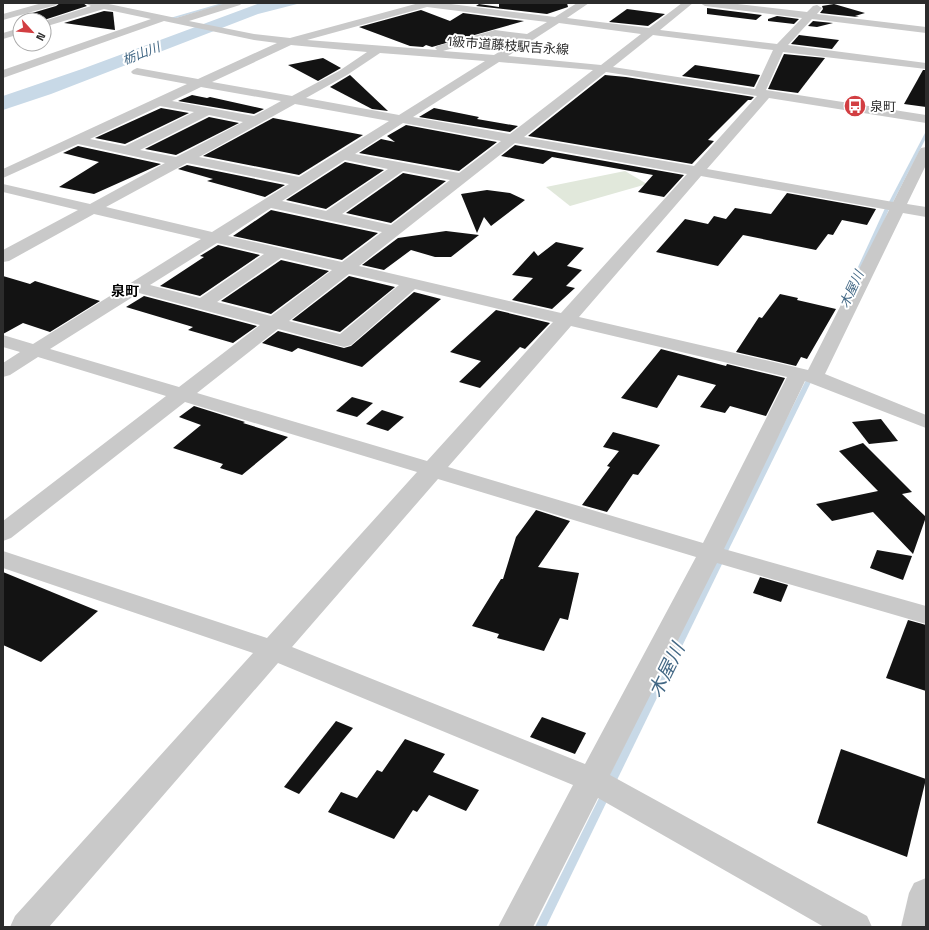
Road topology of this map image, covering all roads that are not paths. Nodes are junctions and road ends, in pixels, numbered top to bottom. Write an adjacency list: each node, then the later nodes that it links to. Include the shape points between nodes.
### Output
1 (52, 3): 13 (street)
2 (89, 3): 11 (street, 1級市道藤枝駅吉永線)
3 (210, 3): 14 (street)
4 (237, 3): 17 (street)
5 (425, 3): 10 (street); 21 (street)
6 (584, 3): 15 (street)
7 (688, 3): 19 (street)
8 (705, 3): 12 (street)
9 (824, 3): 12 (street)
10 (457, 5): 15 (street)
11 (103, 6): 14 (street, 1級市道藤枝駅吉永線); 16 (street)
12 (810, 16): 18 (street); 22 (street)
13 (3, 17)
14 (157, 18): 17 (street, 1級市道藤枝駅吉永線); 29 (street)
15 (556, 21): 19 (street); 20 (street)
16 (52, 22)
17 (178, 22): 21 (street, 1級市道藤枝駅吉永線)
18 (926, 30)
19 (650, 32): 22 (street); 27 (street)
20 (529, 38): 24 (street, via 495,33); 25 (street)
21 (288, 42): 23 (street, 1級市道藤枝駅吉永線); 30 (street)
22 (780, 47): 26 (street); 31 (street)
23 (378, 49): 24 (street, 1級市道藤枝駅吉永線); 32 (street, via 343,73)
24 (423, 52): 25 (street, 1級市道藤枝駅吉永線)
25 (498, 58): 27 (street, 1級市道藤枝駅吉永線); 35 (street)
26 (926, 66)
27 (606, 68): 31 (street, 1級市道藤枝駅吉永線); 38 (street)
28 (137, 72): 30 (street)
29 (3, 74)
30 (199, 83): 32 (street); 33 (street)
31 (762, 93): 36 (street, 1級市道藤枝駅吉永線); 45 (street)
32 (292, 100): 35 (street); 37 (street)
33 (159, 102): 34 (street); 39 (street)
34 (207, 111): 37 (street); 40 (street)
35 (402, 119): 38 (street); 42 (street)
36 (926, 119)
37 (255, 120): 43 (street)
38 (512, 138): 45 (street); 47 (street)
39 (76, 140): 40 (street); 46 (street)
40 (126, 151): 43 (street)
41 (926, 151): 51 (street)
42 (344, 156): 44 (street); 48 (street)
43 (181, 160): 48 (street); 52 (street)
44 (402, 166): 47 (street); 54 (street)
45 (697, 171): 51 (street); 63 (street)
46 (3, 174)
47 (461, 178): 55 (street)
48 (302, 182): 50 (street)
49 (3, 188): 52 (street)
50 (270, 203): 54 (street); 56 (street)
51 (897, 207): 53 (street); 68 (street)
52 (93, 209): 56 (street); 58 (street)
53 (926, 212)
54 (329, 216): 55 (street)
55 (393, 230): 59 (street)
56 (216, 238): 57 (street); 61 (street)
57 (278, 252): 59 (street); 62 (street)
58 (3, 257)
59 (344, 268): 60 (street); 64 (street)
60 (411, 284): 63 (street); 64 (street, via 344,341)
61 (136, 287): 62 (street); 66 (street)
62 (203, 304): 64 (street)
63 (565, 318): 68 (street); 71 (street)
64 (274, 322): 69 (street)
65 (3, 341): 66 (street)
66 (34, 351): 67 (street); 69 (street)
67 (3, 371)
68 (806, 375): 70 (street); 73 (street)
69 (181, 394): 71 (street); 72 (street)
70 (926, 422)
71 (432, 468): 73 (street); 76 (street)
72 (3, 533)
73 (710, 552): 75 (street); 77 (street)
74 (3, 559): 76 (street)
75 (926, 615)
76 (273, 650): 77 (street); 79 (street)
77 (590, 780): 80 (street); 81 (street)
78 (926, 893): 82 (street)
79 (27, 927)
80 (515, 927)
81 (854, 927)
82 (918, 927)

